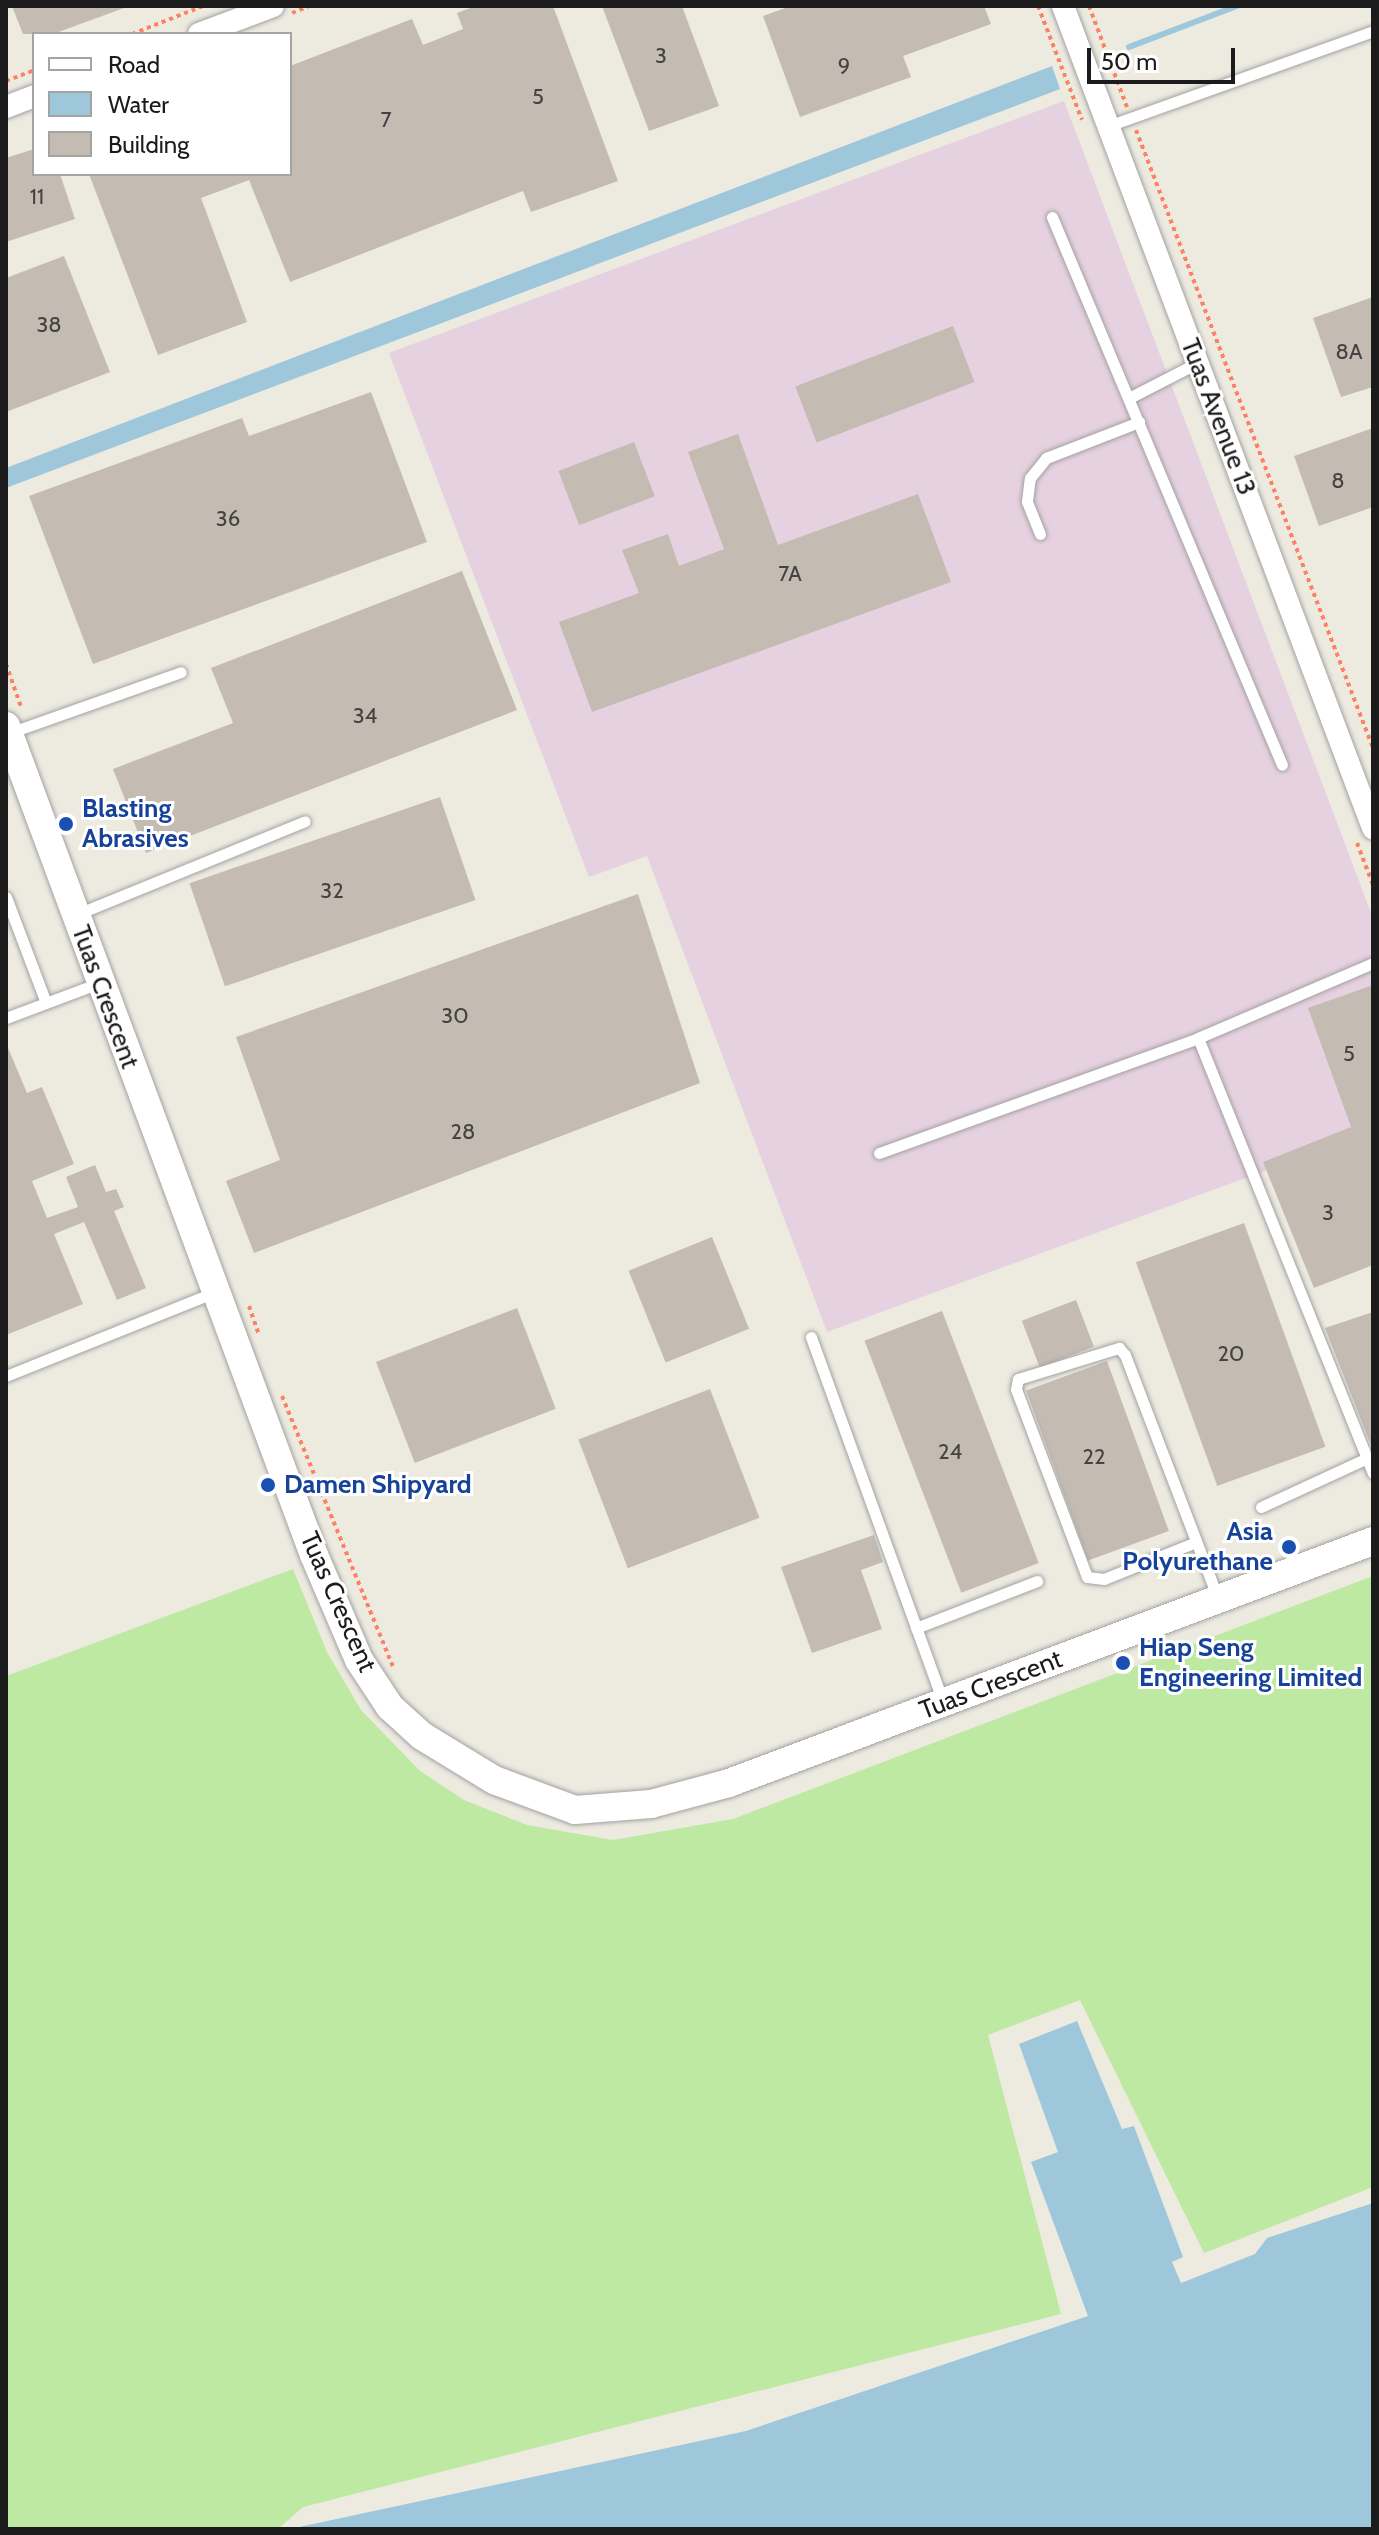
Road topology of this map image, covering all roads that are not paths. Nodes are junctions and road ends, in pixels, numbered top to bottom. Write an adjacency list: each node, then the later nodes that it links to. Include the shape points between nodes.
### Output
1 (273, 6): 4 (street)
2 (1063, 6): 7 (street, Tuas Avenue 13)
3 (1373, 31): 7 (lane)
4 (204, 32)
5 (32, 97): 6 (street)
6 (6, 107)
7 (1108, 126): 9 (street, Tuas Avenue 13)
8 (1052, 217): 10 (lane)
9 (1197, 363): 10 (lane); 17 (street, Tuas Avenue 13)
10 (1129, 398): 11 (lane)
11 (1139, 422): 12 (lane, via 1046,458 1030,478 1027,501); 15 (lane)
12 (1040, 534)
13 (181, 672): 14 (lane)
14 (7, 730): 19 (street, Tuas Crescent)
15 (1282, 765)
16 (305, 821): 19 (lane)
17 (1373, 828)
18 (6, 897): 22 (lane)
19 (74, 915): 21 (street, Tuas Crescent)
20 (1373, 963): 24 (lane)
21 (99, 983): 22 (lane); 26 (street, Tuas Crescent)
22 (46, 1003): 23 (lane)
23 (6, 1018)
24 (1198, 1038): 25 (lane); 29 (lane)
25 (879, 1153)
26 (215, 1292): 28 (lane); 37 (street, Tuas Crescent, via 359,1660 390,1707 422,1736 494,1780 575,1810 651,1804 729,1783)
27 (811, 1337): 36 (lane)
28 (6, 1376)
29 (1367, 1458): 30 (lane); 31 (lane)
30 (1373, 1473)
31 (1261, 1507)
32 (1373, 1541): 35 (street, Tuas Crescent)
33 (1196, 1542): 33 (lane, via 1119,1348 1018,1379 1016,1389 1087,1577 1104,1579); 35 (lane)
34 (1037, 1581): 36 (lane)
35 (1233, 1601): 37 (street, Tuas Crescent)
36 (916, 1628): 37 (lane)
37 (943, 1703)

